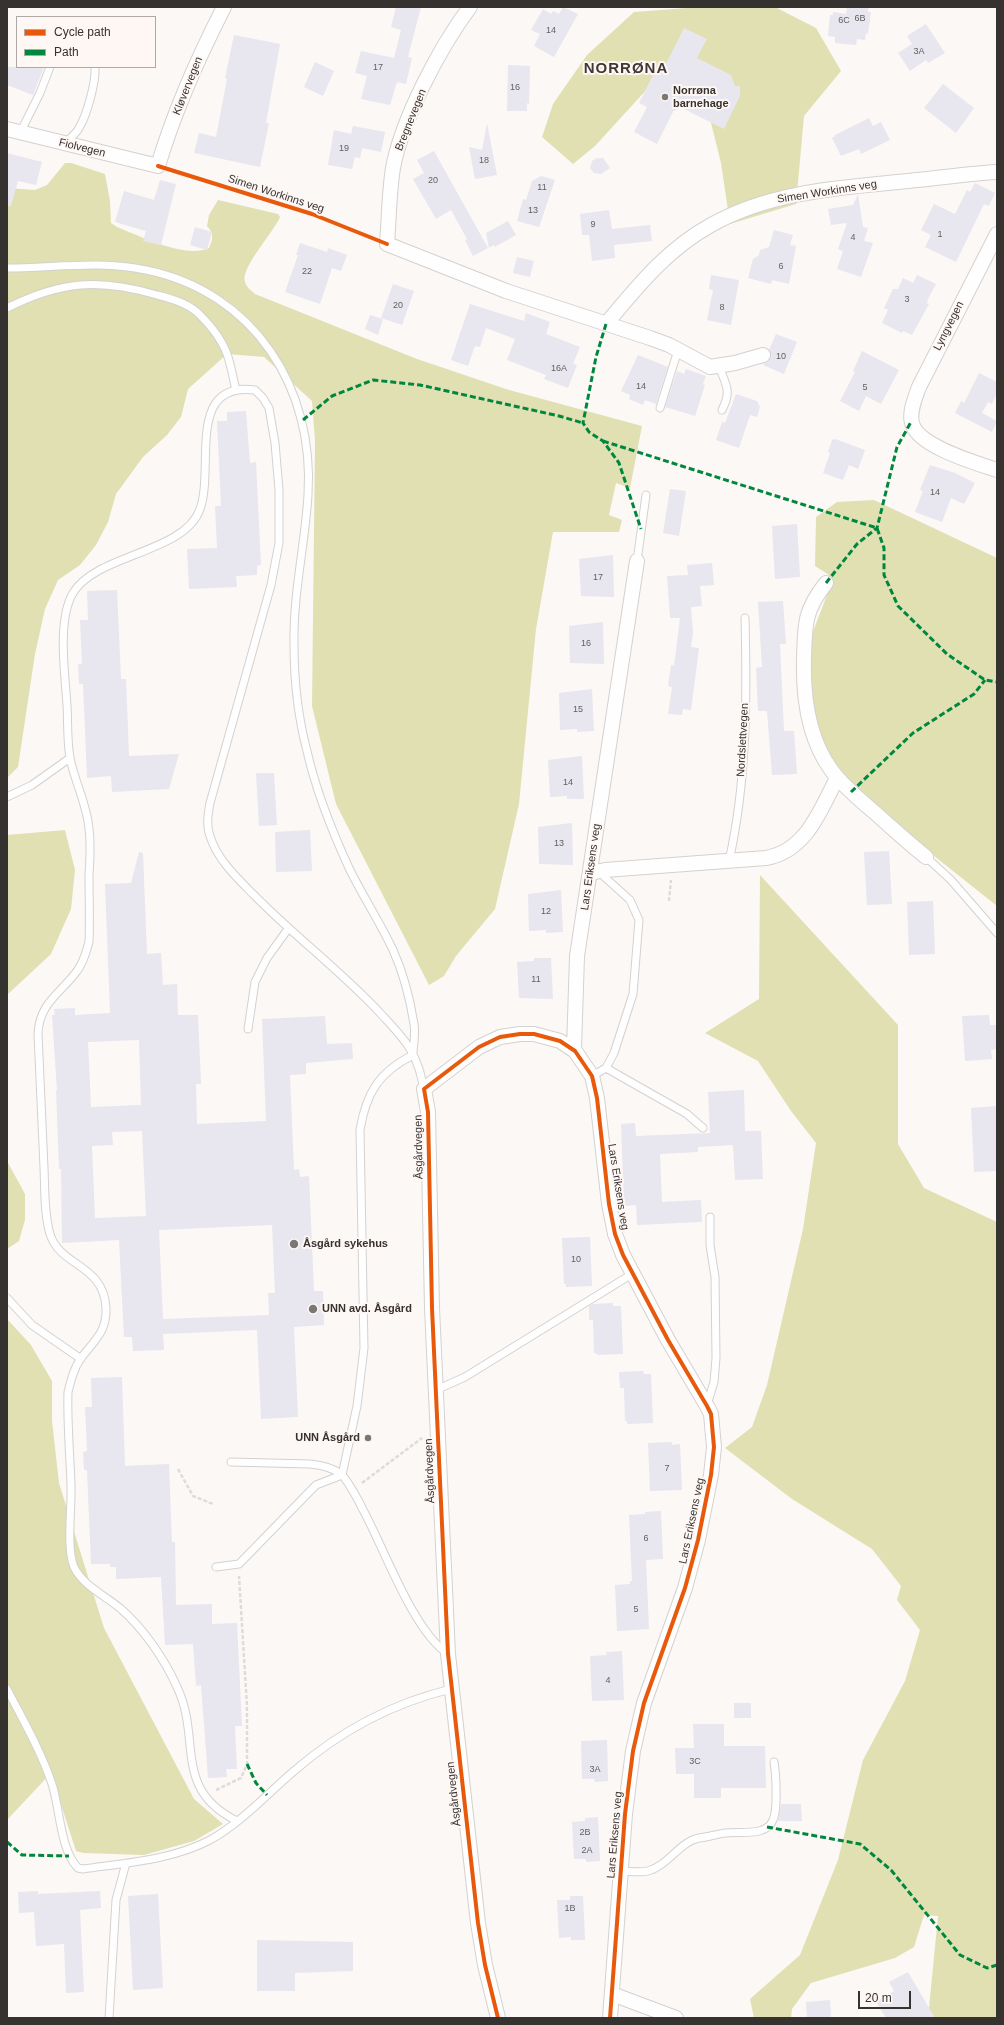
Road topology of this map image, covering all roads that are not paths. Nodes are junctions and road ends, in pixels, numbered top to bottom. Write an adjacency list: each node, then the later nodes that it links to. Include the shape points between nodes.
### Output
1 (224, 7): 7 (street, Kløvervegen, via 187,87)
2 (470, 7): 12 (street, Bregnevegen, via 436,61 405,130 393,168 387,244 506,291)
3 (50, 68): 5 (lane, via 37,100)
4 (94, 68): 6 (lane, via 94,82 82,120 74,135)
5 (13, 131): 6 (street, Fiolvegen)
6 (64, 144): 7 (street, Fiolvegen)
7 (158, 166)
8 (997, 172): 12 (street, Simen Workinns veg, via 847,186 792,195 757,205 710,225 678,247 639,283)
9 (997, 234): 19 (street, Lyngvegen, via 919,387 911,422 914,430 926,440 957,456)
10 (7, 268): 34 (lane, via 106,265 146,269 183,280 210,294 240,317 263,340 281,365 303,420 308,458 308,493 294,643 299,719 315,780 334,833 366,902 392,948 402,975 414,1026)
11 (7, 308): 16 (lane, via 66,285 116,285 166,297 198,313 216,336 227,353)
12 (606, 324): 13 (street)
13 (678, 350): 15 (street, via 710,367); 17 (lane)
14 (763, 355): 15 (street)
15 (719, 366): 18 (lane, via 729,397)
16 (236, 390): 24 (lane, via 221,396 211,412 207,431 205,491 200,510 192,524 167,540 90,576 72,594 64,625); 30 (lane, via 255,390 269,408 278,477 279,543 271,585 216,776 207,820 210,836 226,866)
17 (660, 408)
18 (722, 410)
19 (997, 470)
20 (646, 495): 21 (lane)
21 (637, 561): 29 (street, Lars Eriksens veg)
22 (826, 583): 25 (street, via 814,598 808,612 804,687 809,723 823,756)
23 (746, 618): 28 (lane, Nordslettvegen, via 741,785)
24 (70, 758): 26 (lane, via 32,785); 42 (lane, via 82,792 89,828 89,942 84,960 77,971 42,1012 38,1034 50,1234 62,1253 85,1269 104,1294 106,1310 101,1334)
25 (838, 778): 27 (street, via 861,802); 28 (street, via 809,830 792,848 776,856)
26 (7, 797)
27 (926, 857): 31 (lane, via 951,880)
28 (729, 860): 29 (street)
29 (594, 872): 33 (street, Lars Eriksens veg, via 576,974); 35 (lane, via 630,900 639,920 633,994 614,1053)
30 (288, 929): 32 (lane, via 255,982); 34 (lane, via 358,991 393,1028)
31 (997, 933)
32 (248, 1029)
33 (574, 1049): 36 (street, Lars Eriksens veg); 37 (street, via 560,1041 534,1034 500,1037 479,1047)
34 (413, 1055): 37 (lane, via 420,1070); 46 (lane, via 388,1070 376,1083 363,1111 360,1130 364,1348 357,1406)
35 (606, 1068): 36 (lane); 38 (lane, via 687,1114)
36 (592, 1076): 40 (street, Lars Eriksens veg, via 615,1234)
37 (424, 1089): 43 (street, Åsgårdvegen, via 428,1112)
38 (703, 1128)
39 (710, 1217): 44 (lane, via 710,1245 715,1277 716,1358 714,1382)
40 (632, 1274): 43 (lane, via 465,1377); 44 (street, Lars Eriksens veg, via 671,1347)
41 (7, 1298): 42 (lane, via 32,1325)
42 (81, 1359): 52 (lane, via 73,1374 67,1405 71,1551 74,1566 80,1576 122,1609 152,1645 174,1680 184,1705 197,1782 203,1794 214,1806)
43 (436, 1390): 48 (street, Åsgårdvegen)
44 (707, 1406): 54 (street, Lars Eriksens veg, via 711,1414 714,1436 706,1506 685,1588 638,1724 627,1792)
45 (231, 1462): 46 (lane, via 321,1465)
46 (342, 1475): 47 (lane, via 316,1485 238,1564); 48 (lane, via 369,1519 421,1626 440,1649)
47 (216, 1567)
48 (448, 1654): 50 (street, Åsgårdvegen)
49 (7, 1689): 53 (lane, via 52,1784 69,1856 73,1862 78,1868 83,1869)
50 (451, 1689): 52 (lane, via 395,1707 340,1737 317,1752); 57 (street, Åsgårdvegen, via 478,1923)
51 (774, 1762): 54 (lane, via 774,1820 767,1827 753,1832 727,1833 696,1839 663,1864 647,1871)
52 (236, 1821): 53 (lane, via 210,1840 195,1847)
53 (126, 1863): 56 (lane, via 116,1900)
54 (620, 1871): 55 (street, Lars Eriksens veg)
55 (612, 1994): 58 (street, Lars Eriksens veg); 59 (street)
56 (109, 2018)
57 (498, 2018)
58 (610, 2018)
59 (676, 2018)

